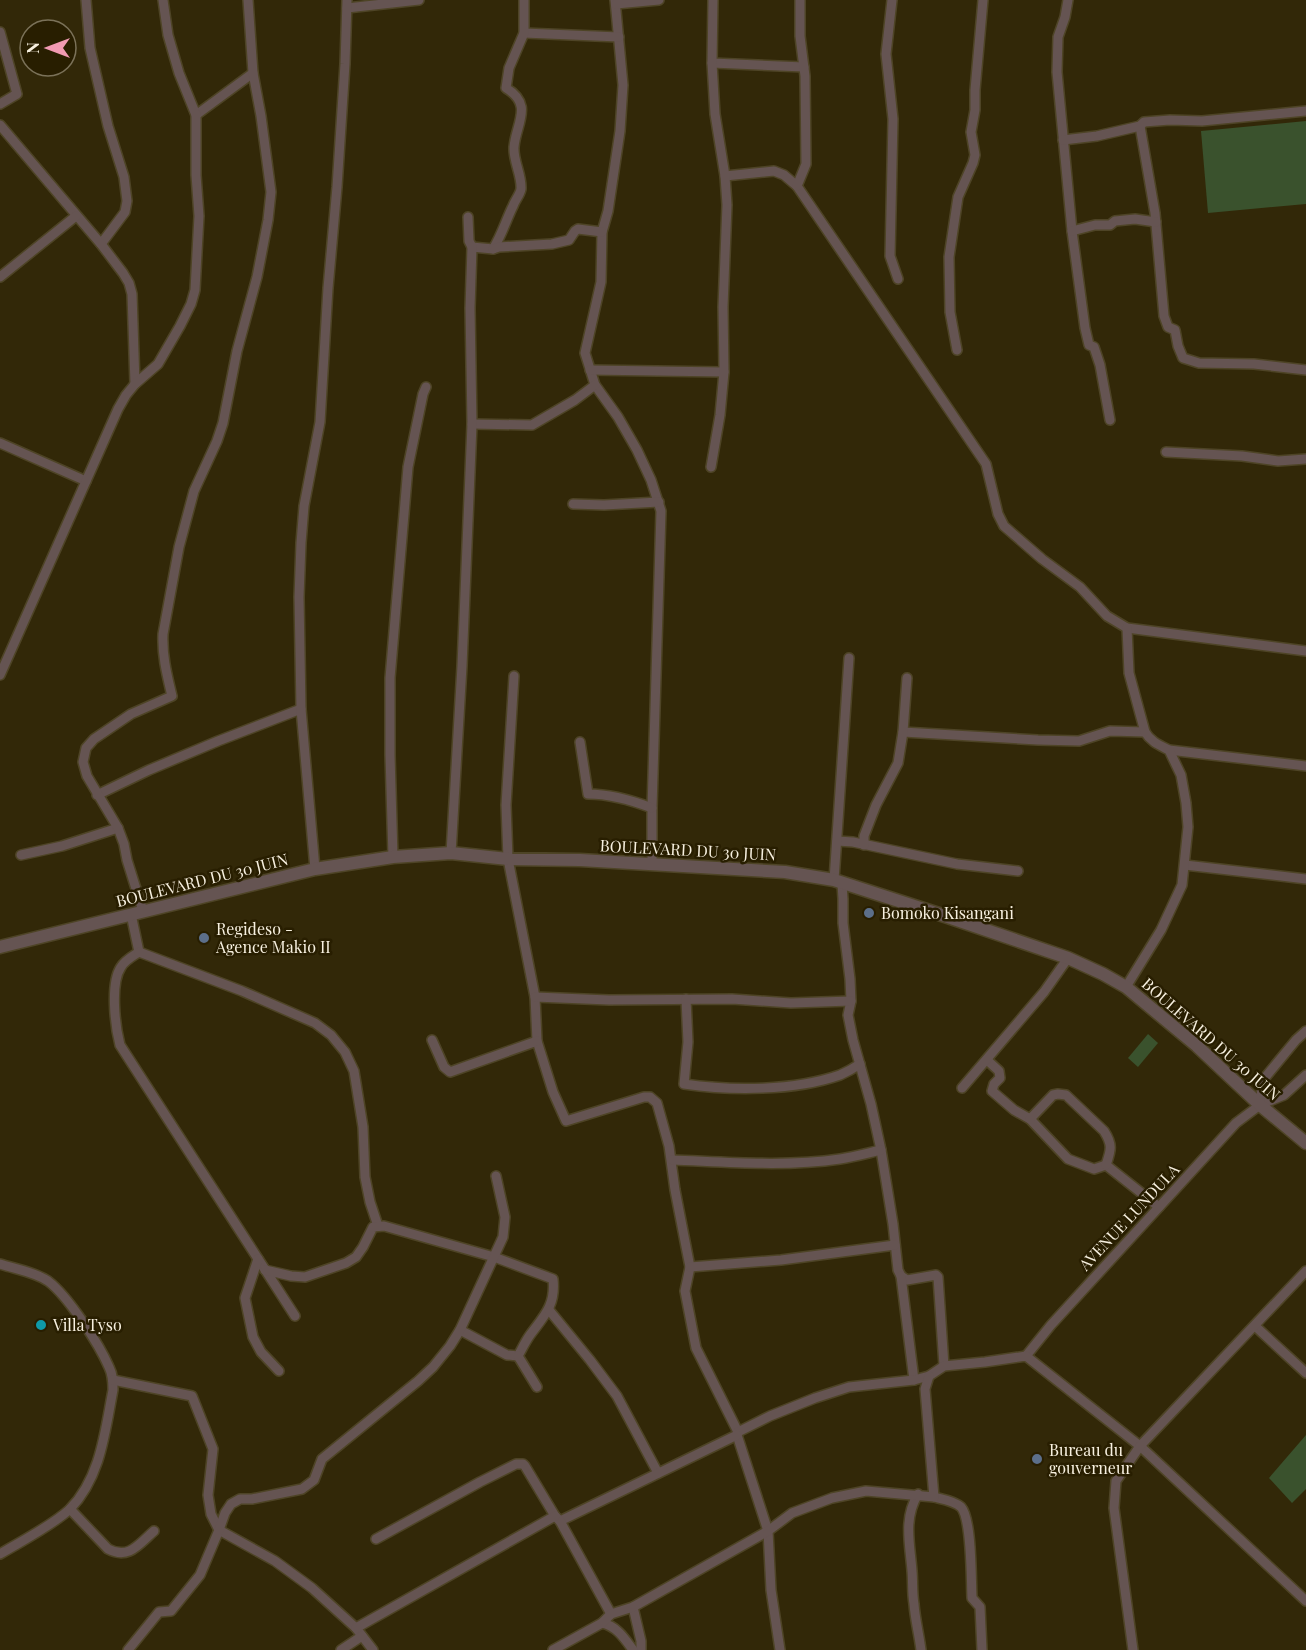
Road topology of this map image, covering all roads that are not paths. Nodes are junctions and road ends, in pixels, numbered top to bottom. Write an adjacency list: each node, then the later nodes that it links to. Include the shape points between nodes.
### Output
1 (86, 0): 33 (street, via 90,48 127,201 125,212)
2 (163, 0): 22 (street, via 168,35)
3 (248, 0): 19 (street)
4 (419, 0): 13 (street)
5 (524, 0): 15 (street)
6 (659, 0): 12 (street)
7 (713, 0): 17 (street)
8 (800, 0): 18 (street)
9 (892, 0): 37 (street, via 886,54 893,119 890,256)
10 (983, 0): 38 (street, via 971,132 975,155 958,197 949,257 950,312)
11 (1068, 0): 25 (street, via 1058,38)
12 (615, 2): 16 (street)
13 (347, 4): 60 (street, via 320,422 301,543)
14 (0, 32): 20 (street, via 17,94)
15 (524, 33): 16 (street); 35 (street, via 509,68 506,88 520,102 521,119 514,148 521,188)
16 (619, 37): 32 (street, via 620,131)
17 (712, 63): 18 (street); 26 (street)
18 (804, 67): 27 (street, via 806,164)
19 (253, 72): 22 (street); 66 (street, via 271,192 268,220 223,423 194,491 179,548 162,647 172,696 130,714 86,748 83,762)
20 (0, 104)
21 (1306, 111): 24 (street, via 1144,122)
22 (196, 115): 42 (street, via 199,216 195,290 158,363)
23 (0, 125): 28 (street)
24 (1140, 126): 25 (street); 30 (street)
25 (1063, 140): 31 (street)
26 (725, 176): 27 (street, via 774,171); 41 (street)
27 (797, 186): 54 (street, via 986,464 1004,526 1080,587 1107,616)
28 (76, 216): 33 (street); 36 (street)
29 (468, 217): 34 (street)
30 (1156, 222): 31 (street, via 1115,221); 40 (street, via 1164,316 1168,327 1176,330 1183,358 1199,363)
31 (1072, 231): 45 (street, via 1085,328 1100,365)
32 (602, 232): 35 (street, via 578,229 569,240 552,244); 39 (street, via 601,282 585,353)
33 (101, 244): 42 (street, via 123,273 132,294)
34 (472, 247): 35 (street); 46 (street)
35 (493, 249)
36 (0, 277)
37 (898, 279)
38 (957, 350)
39 (590, 370): 41 (street); 43 (street)
40 (1306, 370)
41 (724, 372): 50 (street)
42 (135, 384): 51 (street, via 118,409)
43 (595, 385): 46 (street, via 532,425); 52 (street, via 637,450)
44 (426, 387): 73 (street, via 408,467 390,678)
45 (1110, 420)
46 (472, 424): 71 (street)
47 (0, 443): 51 (street)
48 (1166, 452): 49 (street, via 1278,461)
49 (1306, 459)
50 (711, 467)
51 (86, 481): 57 (street)
52 (659, 502): 53 (street); 67 (street)
53 (573, 504)
54 (1127, 628): 55 (street); 62 (street, via 1129,673)
55 (1306, 651)
56 (849, 658): 69 (street)
57 (0, 675)
58 (514, 676): 74 (street, via 506,805)
59 (907, 678): 61 (street)
60 (301, 709): 66 (street); 77 (street)
61 (903, 732): 62 (street, via 1079,741 1110,731); 70 (street, via 898,763 876,805)
62 (1145, 732): 64 (street)
63 (580, 742): 67 (street, via 588,794 629,799)
64 (1169, 750): 65 (street); 76 (street, via 1181,775 1186,803)
65 (1306, 766)
66 (97, 795): 68 (street)
67 (652, 808): 75 (street)
68 (118, 828): 72 (street); 81 (street)
69 (837, 841): 70 (street); 80 (street)
70 (864, 845): 78 (street, via 957,864)
71 (451, 853): 73 (street, BOULEVARD DU 30 JUIN); 74 (street, BOULEVARD DU 30 JUIN)
72 (21, 855)
73 (393, 857): 77 (street, BOULEVARD DU 30 JUIN)
74 (508, 859): 75 (street, BOULEVARD DU 30 JUIN); 86 (street)
75 (652, 864): 80 (street, BOULEVARD DU 30 JUIN, via 785,872)
76 (1185, 865): 79 (street); 85 (street, via 1182,885 1161,930)
77 (315, 869): 81 (street, BOULEVARD DU 30 JUIN)
78 (1018, 871)
79 (1306, 879)
80 (838, 882): 84 (street, BOULEVARD DU 30 JUIN); 88 (street)
81 (137, 913): 82 (street, BOULEVARD DU 30 JUIN); 83 (street)
82 (0, 947)
83 (139, 952): 104 (street, via 243,991 315,1023 331,1035 354,1071 366,1177); 107 (street, via 122,965 114,983 120,1045)
84 (1068, 958): 85 (street, BOULEVARD DU 30 JUIN); 92 (street)
85 (1126, 987): 96 (street, BOULEVARD DU 30 JUIN, via 1197,1046)
86 (535, 997): 87 (street); 91 (street)
87 (686, 999): 88 (street); 93 (street, via 688,1042 684,1084 718,1089 808,1083 840,1075)
88 (851, 1001): 93 (street, via 848,1015)
89 (1306, 1031): 96 (street, via 1263,1080)
90 (432, 1040): 91 (street, via 450,1072)
91 (537, 1041): 100 (street, via 566,1121 650,1097 657,1103)
92 (987, 1060): 95 (street); 97 (street, via 999,1071 1000,1078 992,1091)
93 (860, 1064): 99 (street)
94 (1306, 1075): 96 (street, AVENUE LUNDULA, via 1284,1095)
95 (962, 1088)
96 (1260, 1106): 98 (street, BOULEVARD DU 30 JUIN); 103 (street, AVENUE LUNDULA, via 1236,1123)
97 (1030, 1119): 101 (street, via 1068,1159 1094,1169); 101 (street, via 1053,1095 1066,1095 1108,1137 1112,1148)
98 (1306, 1143)
99 (881, 1150): 100 (street, via 840,1159 793,1162); 105 (street)
100 (672, 1160): 109 (street)
101 (1106, 1165): 103 (street)
102 (496, 1176): 106 (street, via 505,1217 503,1236)
103 (1159, 1208): 118 (street, AVENUE LUNDULA)
104 (378, 1226): 106 (street); 110 (street, via 373,1227 356,1257 346,1263 305,1277)
105 (895, 1245): 109 (street); 112 (street)
106 (494, 1257): 113 (street, via 553,1279); 116 (street)
107 (258, 1259): 110 (street); 120 (street, via 245,1298 253,1338)
108 (0, 1264): 123 (street, via 46,1280 56,1289 84,1325)
109 (690, 1267): 126 (street, via 685,1291 696,1348)
110 (265, 1270): 114 (street)
111 (1306, 1271): 115 (street)
112 (902, 1276): 119 (street, via 907,1280 938,1277); 124 (street)
113 (549, 1310): 117 (street); 128 (street, via 617,1396)
114 (295, 1316)
115 (1255, 1326): 121 (street); 127 (street)
116 (460, 1330): 117 (street, via 507,1355); 133 (street, via 426,1374 322,1459 314,1480 302,1489 240,1499 231,1504)
117 (518, 1356): 125 (street)
118 (1026, 1356): 119 (street); 127 (street)
119 (944, 1366): 122 (street)
120 (279, 1371)
121 (1306, 1373)
122 (929, 1376): 124 (street); 130 (street, via 925,1389)
123 (113, 1380): 131 (street, via 100,1456); 133 (street, via 192,1396 213,1449 208,1496)
124 (914, 1380): 126 (street, via 849,1387 770,1416)
125 (537, 1387)
126 (738, 1434): 128 (street); 134 (street)
127 (1140, 1446): 138 (street); 152 (street, via 1116,1481 1113,1508)
128 (658, 1473): 132 (street)
129 (918, 1494): 130 (street); 134 (street, via 866,1491 832,1498 792,1513); 150 (street, via 909,1515 908,1531)
130 (934, 1497): 151 (street, via 961,1507 968,1523 972,1598 980,1607)
131 (70, 1509): 135 (street, via 108,1549 122,1554 130,1552); 137 (street)
132 (558, 1518): 136 (street, via 525,1466 519,1464); 140 (street); 142 (street)
133 (219, 1530): 142 (street, via 312,1587); 143 (street, via 200,1575 171,1611 159,1612)
134 (768, 1530): 139 (street); 149 (street)
135 (154, 1531)
136 (376, 1539)
137 (0, 1554)
138 (1306, 1601)
139 (633, 1607): 140 (street); 148 (street)
140 (611, 1614): 141 (street)
141 (602, 1623): 146 (street); 147 (street, via 617,1630)
142 (359, 1632): 144 (street); 145 (street)
143 (128, 1650)
144 (342, 1650)
145 (373, 1650)
146 (553, 1650)
147 (633, 1650)
148 (640, 1650)
149 (780, 1650)
150 (921, 1650)
151 (982, 1650)
152 (1133, 1650)

